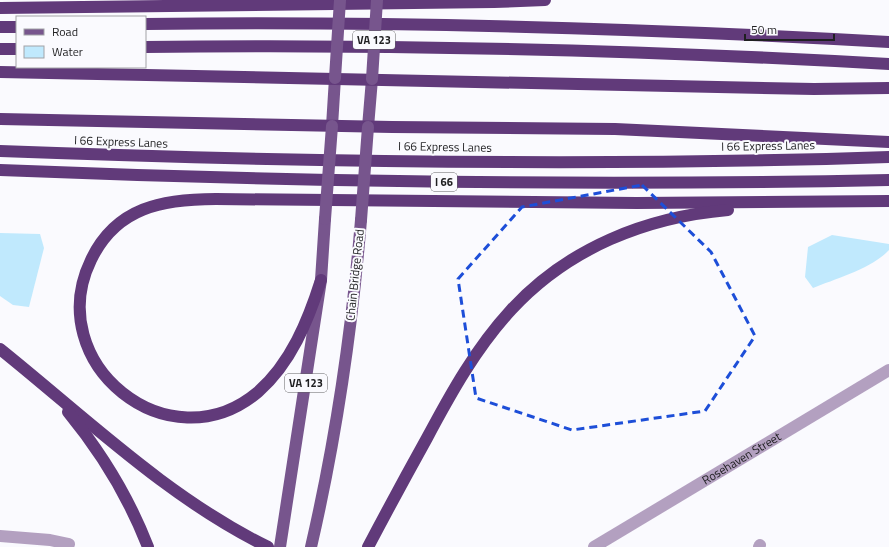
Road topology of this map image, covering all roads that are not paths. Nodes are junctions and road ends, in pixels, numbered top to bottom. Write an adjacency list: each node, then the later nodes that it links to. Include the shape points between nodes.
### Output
1 (340, 0): 14 (main road, VA 123, bridge)
2 (377, 0): 15 (main road, Chain Bridge Road / VA 123, bridge)
3 (545, 0): 4 (highway)
4 (0, 8)
5 (146, 24): 8 (highway, via 414,24 741,33)
6 (16, 27): 7 (highway)
7 (0, 28)
8 (889, 42)
9 (146, 47): 12 (highway, via 450,48)
10 (16, 48): 11 (highway)
11 (0, 49)
12 (889, 64)
13 (0, 72): 14 (highway)
14 (335, 78): 15 (highway); 18 (main road, VA 123)
15 (372, 80): 16 (highway); 19 (main road, Chain Bridge Road / VA 123)
16 (889, 88)
17 (0, 119): 18 (highway)
18 (332, 126): 19 (highway); 27 (main road, VA 123, bridge)
19 (368, 127): 20 (highway, via 615,129); 36 (main road, Chain Bridge Road / VA 123, bridge, via 361,220 343,377)
20 (889, 142)
21 (0, 151): 22 (highway, I 66 Express Lanes, via 177,158 556,162)
22 (889, 157)
23 (0, 170): 24 (highway, I 66, via 459,182)
24 (889, 180)
25 (889, 201): 26 (highway)
26 (855, 202): 27 (highway, via 192,199 168,202 141,210 126,218 111,230 99,245 88,265 82,286 79,307 82,333 92,359 102,374 117,390 135,403 169,416 207,416 243,402 270,380 302,332); 37 (highway, via 749,208 679,216 654,222 618,236 559,268 537,284 511,310 475,354)
27 (321, 280): 35 (main road, VA 123)
28 (0, 349): 30 (highway)
29 (889, 370): 38 (street, Rosehaven Street)
30 (49, 389): 33 (highway, via 87,435 102,458 131,509); 34 (highway, via 140,464 210,513)
31 (0, 536): 32 (street)
32 (70, 544)
33 (148, 547)
34 (268, 547)
35 (280, 547)
36 (311, 547)
37 (368, 547)
38 (594, 547)

